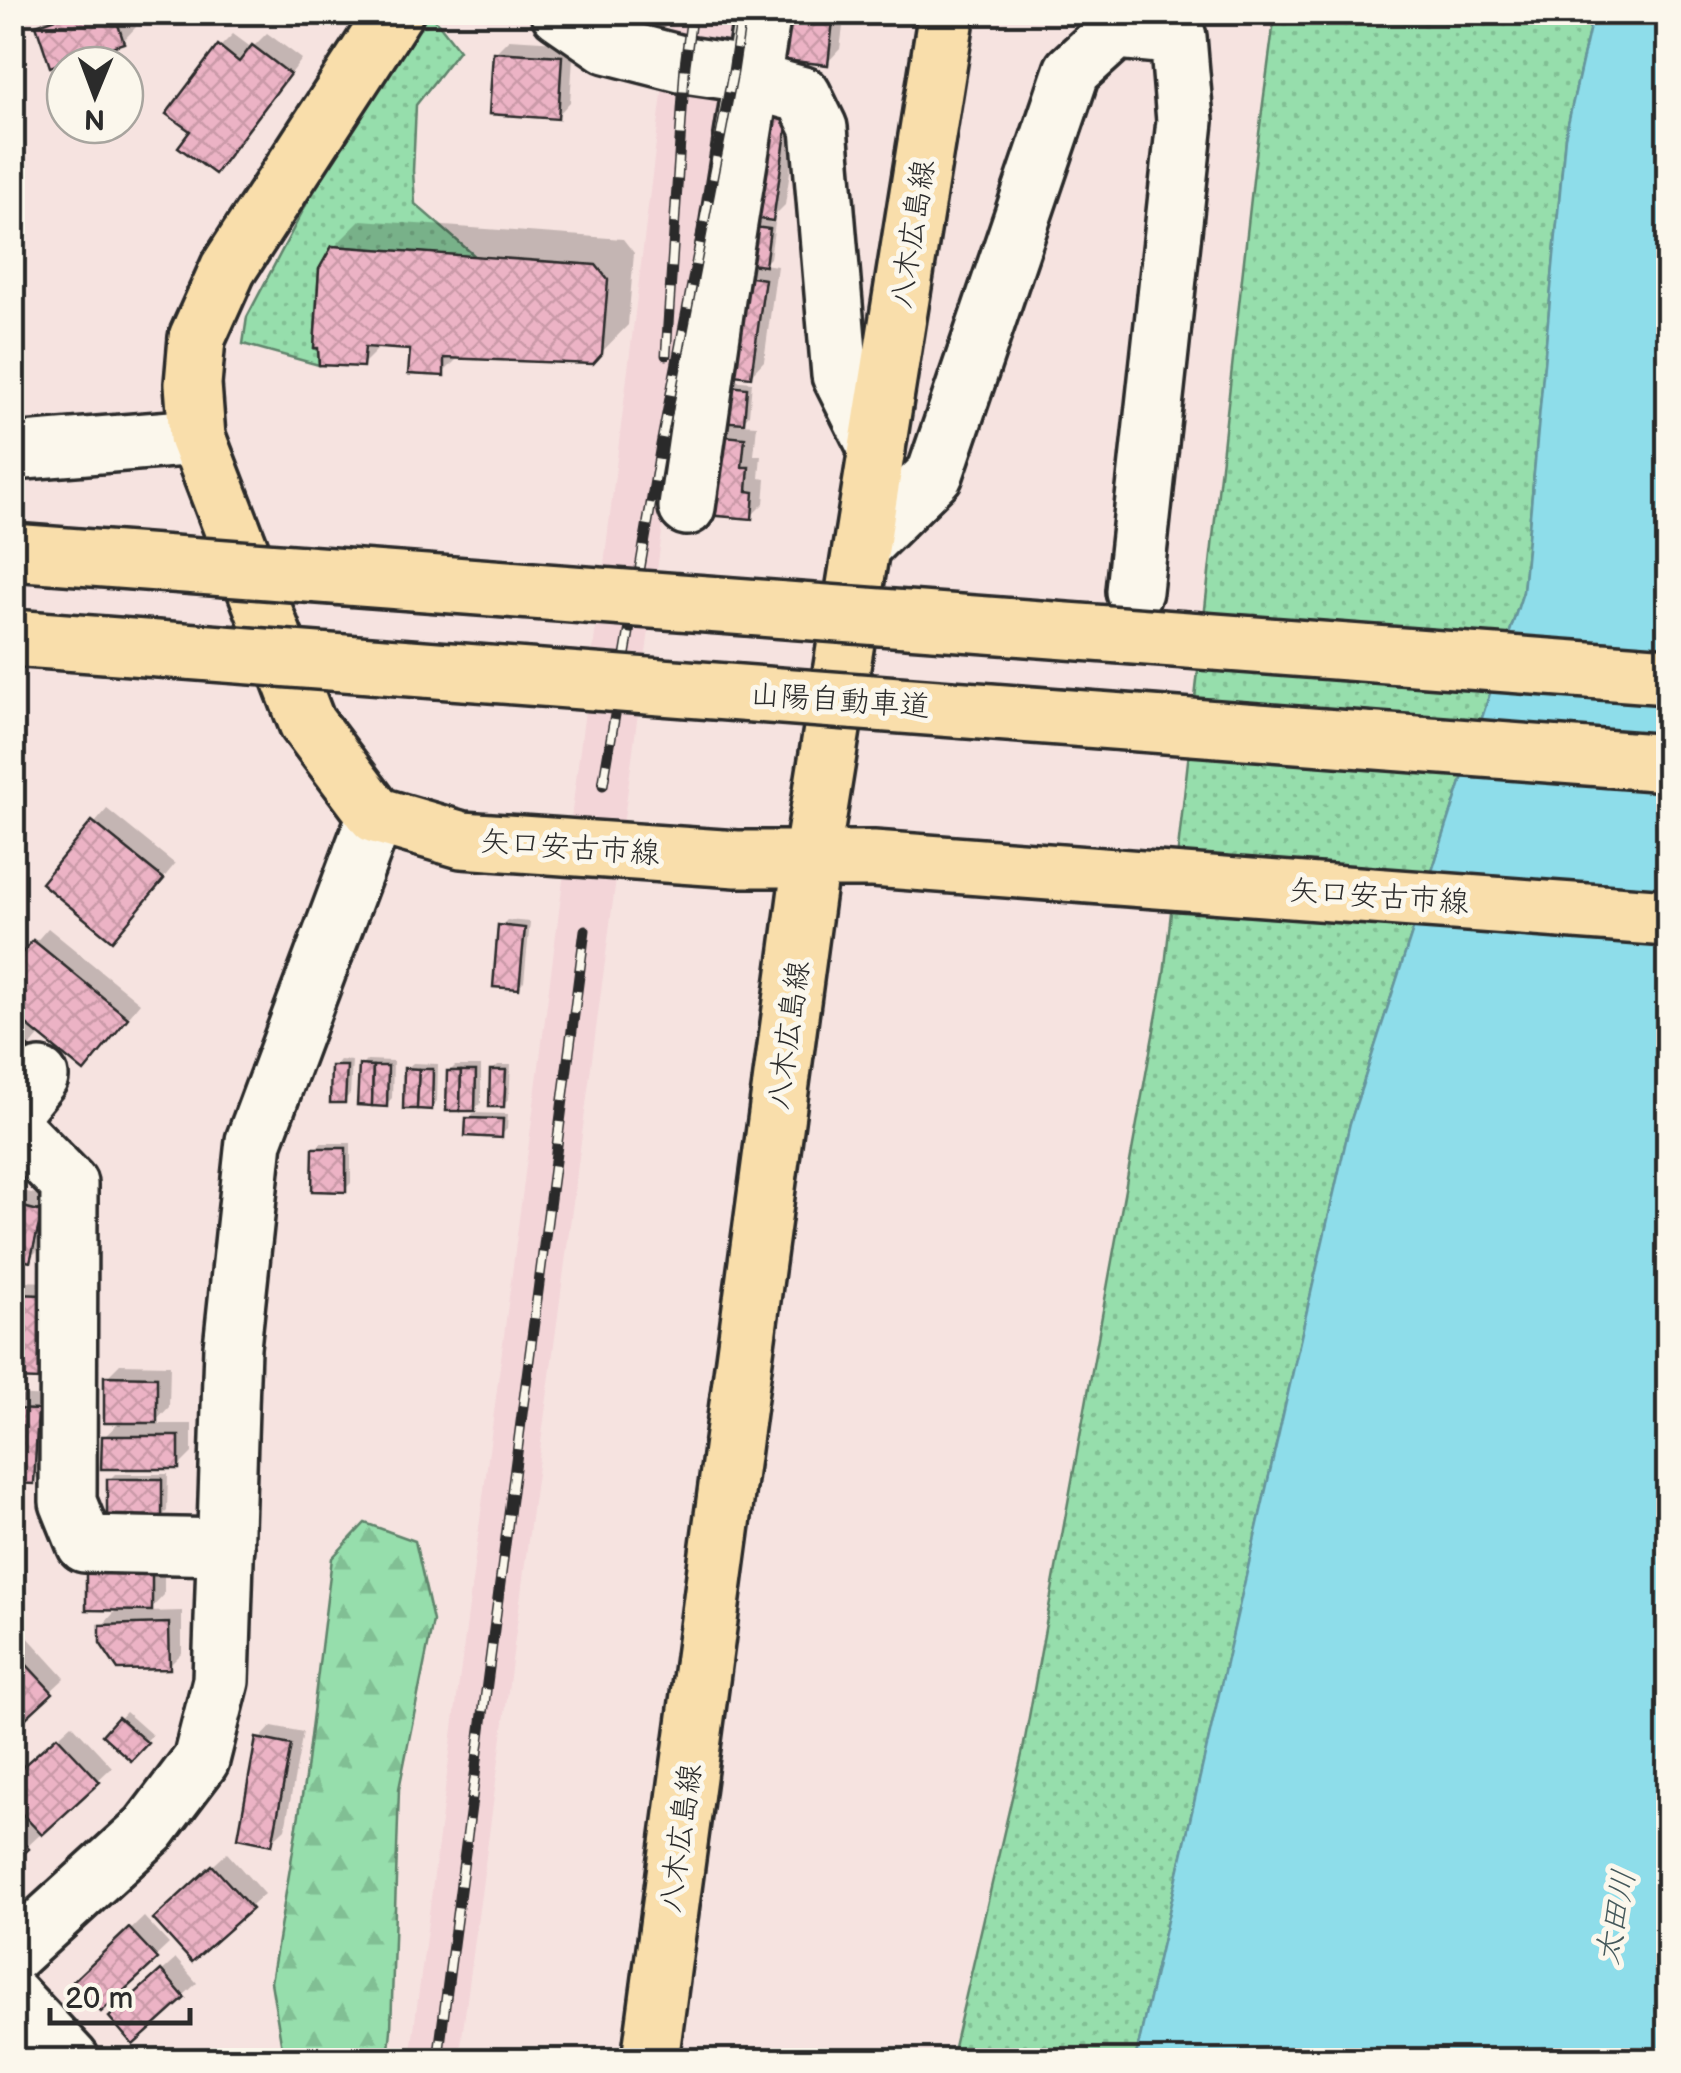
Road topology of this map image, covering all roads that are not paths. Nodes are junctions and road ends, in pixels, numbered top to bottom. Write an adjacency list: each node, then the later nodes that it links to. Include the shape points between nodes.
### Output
1 (395, 12): 6 (main road, via 228,269 197,338)
2 (559, 12): 5 (street, via 607,45)
3 (762, 12): 5 (street)
4 (947, 12): 7 (main road, 八木広島線)
5 (752, 81): 7 (street, via 803,95 819,128 840,375); 9 (street)
6 (197, 437): 8 (street); 16 (main road, via 306,724)
7 (877, 449): 10 (main road, 八木広島線)
8 (12, 452)
9 (687, 507)
10 (862, 546): 12 (street, via 935,474 1072,71 1116,31 1178,37 1184,121); 17 (main road, 八木広島線)
11 (12, 552): 14 (main road, bridge)
12 (1134, 590)
13 (12, 638): 15 (main road, 山陽自動車道, bridge)
14 (1668, 676)
15 (1668, 763)
16 (376, 815): 17 (main road, 矢口安古市線, via 462,840); 20 (street, via 254,1141 232,1347)
17 (811, 860): 18 (main road, 矢口安古市線, via 873,859); 24 (main road, 八木広島線)
18 (1668, 918)
19 (12, 1126): 20 (street, via 69,1184 68,1502 84,1544)
20 (226, 1547): 21 (street, via 222,1682 201,1760 149,1829)
21 (12, 1954)
22 (12, 1997): 23 (street)
23 (71, 2060)
24 (650, 2060)

